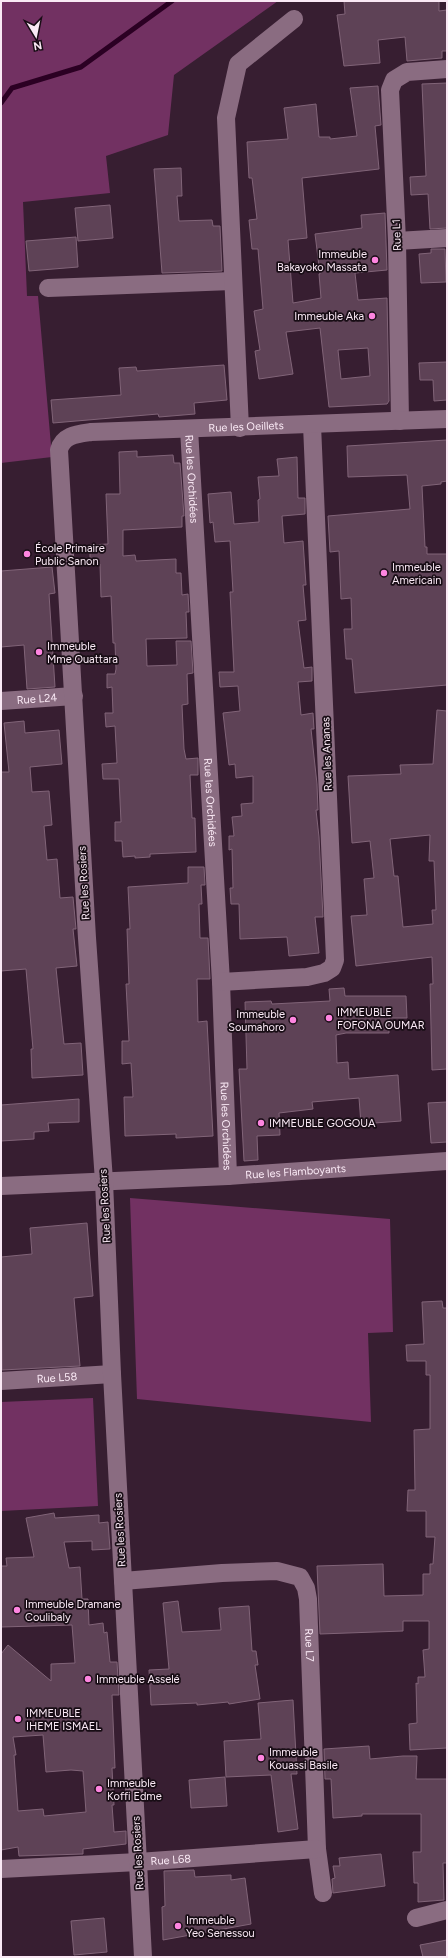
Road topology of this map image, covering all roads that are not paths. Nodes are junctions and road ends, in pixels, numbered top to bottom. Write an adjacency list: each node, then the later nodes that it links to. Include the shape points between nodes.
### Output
1 (294, 19): 5 (street, via 238,64 236,70 226,118)
2 (447, 69): 4 (street, Rue L1, via 422,70 400,75 391,85)
3 (447, 238): 4 (street)
4 (397, 241): 8 (street, Rue L1)
5 (232, 281): 6 (street); 10 (street)
6 (48, 288)
7 (447, 419): 8 (street, Rue les Oeillets)
8 (400, 421): 9 (street, Rue les Oeillets)
9 (312, 425): 10 (street, Rue les Oeillets); 15 (street, Rue les Ananas, via 335,960 332,968 324,974)
10 (240, 428): 11 (street, Rue les Oeillets)
11 (189, 429): 12 (street, Rue les Oeillets, via 76,434 63,441 59,450); 15 (street, Rue les Orchidées)
12 (60, 456): 13 (street, Rue les Rosiers)
13 (74, 696): 14 (street, Rue L24); 18 (street, Rue les Rosiers)
14 (1, 701)
15 (221, 982): 17 (street, Rue les Orchidées)
16 (447, 1161): 17 (street, Rue les Flamboyants)
17 (228, 1176): 18 (street, Rue les Flamboyants)
18 (104, 1181): 19 (street, Rue les Flamboyants); 20 (street, Rue les Rosiers)
19 (1, 1186)
20 (112, 1374): 21 (street, Rue L58); 22 (street, Rue les Rosiers)
21 (1, 1381)
22 (123, 1581): 23 (street, Rue L7, via 222,1573 277,1572 300,1577 308,1599); 24 (street, Rue les Rosiers)
23 (317, 1849): 24 (street, Rue L68); 26 (street, Rue L7)
24 (138, 1862): 25 (street, Rue L68); 29 (street, Rue les Rosiers)
25 (1, 1869)
26 (323, 1894)
27 (447, 1910): 28 (street)
28 (416, 1918)
29 (143, 1957)

